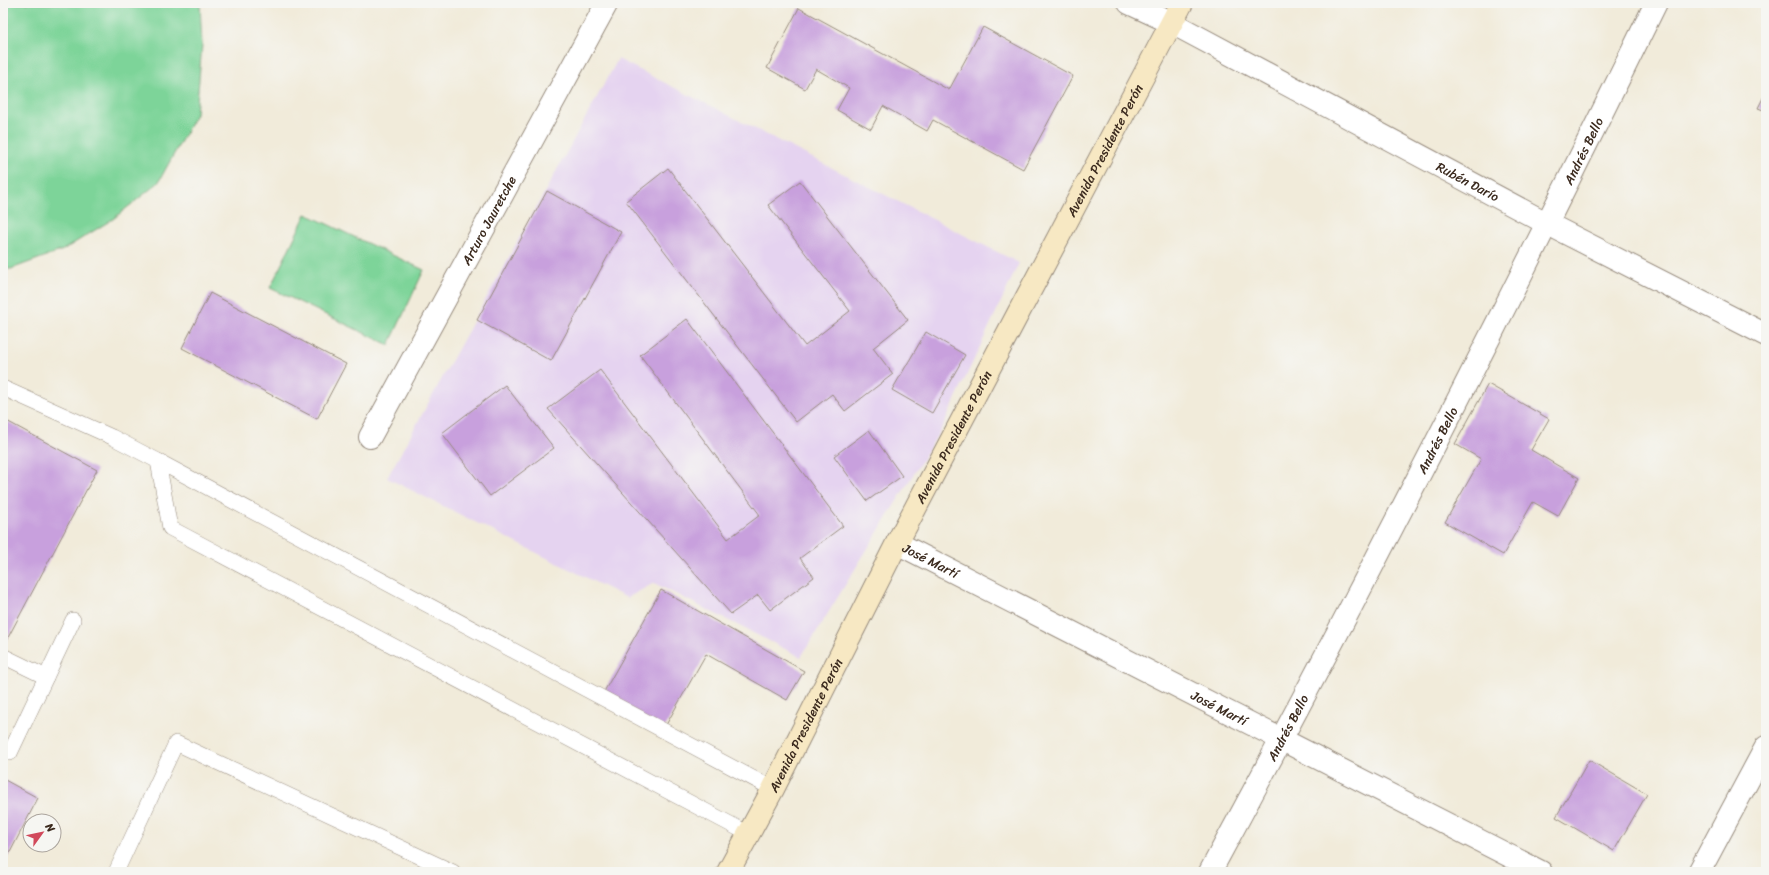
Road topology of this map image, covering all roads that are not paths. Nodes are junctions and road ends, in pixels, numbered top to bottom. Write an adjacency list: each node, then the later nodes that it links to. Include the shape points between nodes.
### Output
1 (607, 3): 9 (street, Arturo Jauretche)
2 (1129, 3): 5 (street, Rubén Darío)
3 (1182, 3): 5 (main road, Avenida Presidente Perón)
4 (1656, 3): 6 (street, Andrés Bello)
5 (1172, 23): 6 (street, Rubén Darío); 11 (main road, Avenida Presidente Perón)
6 (1548, 224): 7 (street, Rubén Darío); 15 (street, Andrés Bello)
7 (1766, 335)
8 (3, 388): 10 (lane, via 112,437)
9 (370, 437)
10 (158, 461): 18 (lane); 19 (lane, via 170,528)
11 (897, 543): 15 (street, José Martí); 18 (main road, Avenida Presidente Perón)
12 (73, 620): 14 (lane)
13 (3, 656): 14 (lane)
14 (46, 677): 17 (lane, via 10,753)
15 (1282, 739): 23 (street, Andrés Bello); 24 (street, José Martí)
16 (1766, 747): 25 (street)
17 (3, 749)
18 (773, 789): 19 (main road, Avenida Presidente Perón)
19 (749, 834): 22 (main road, Avenida Presidente Perón)
20 (116, 872): 21 (lane, via 176,742)
21 (453, 872)
22 (728, 872)
23 (1210, 872)
24 (1541, 872)
25 (1699, 872)

